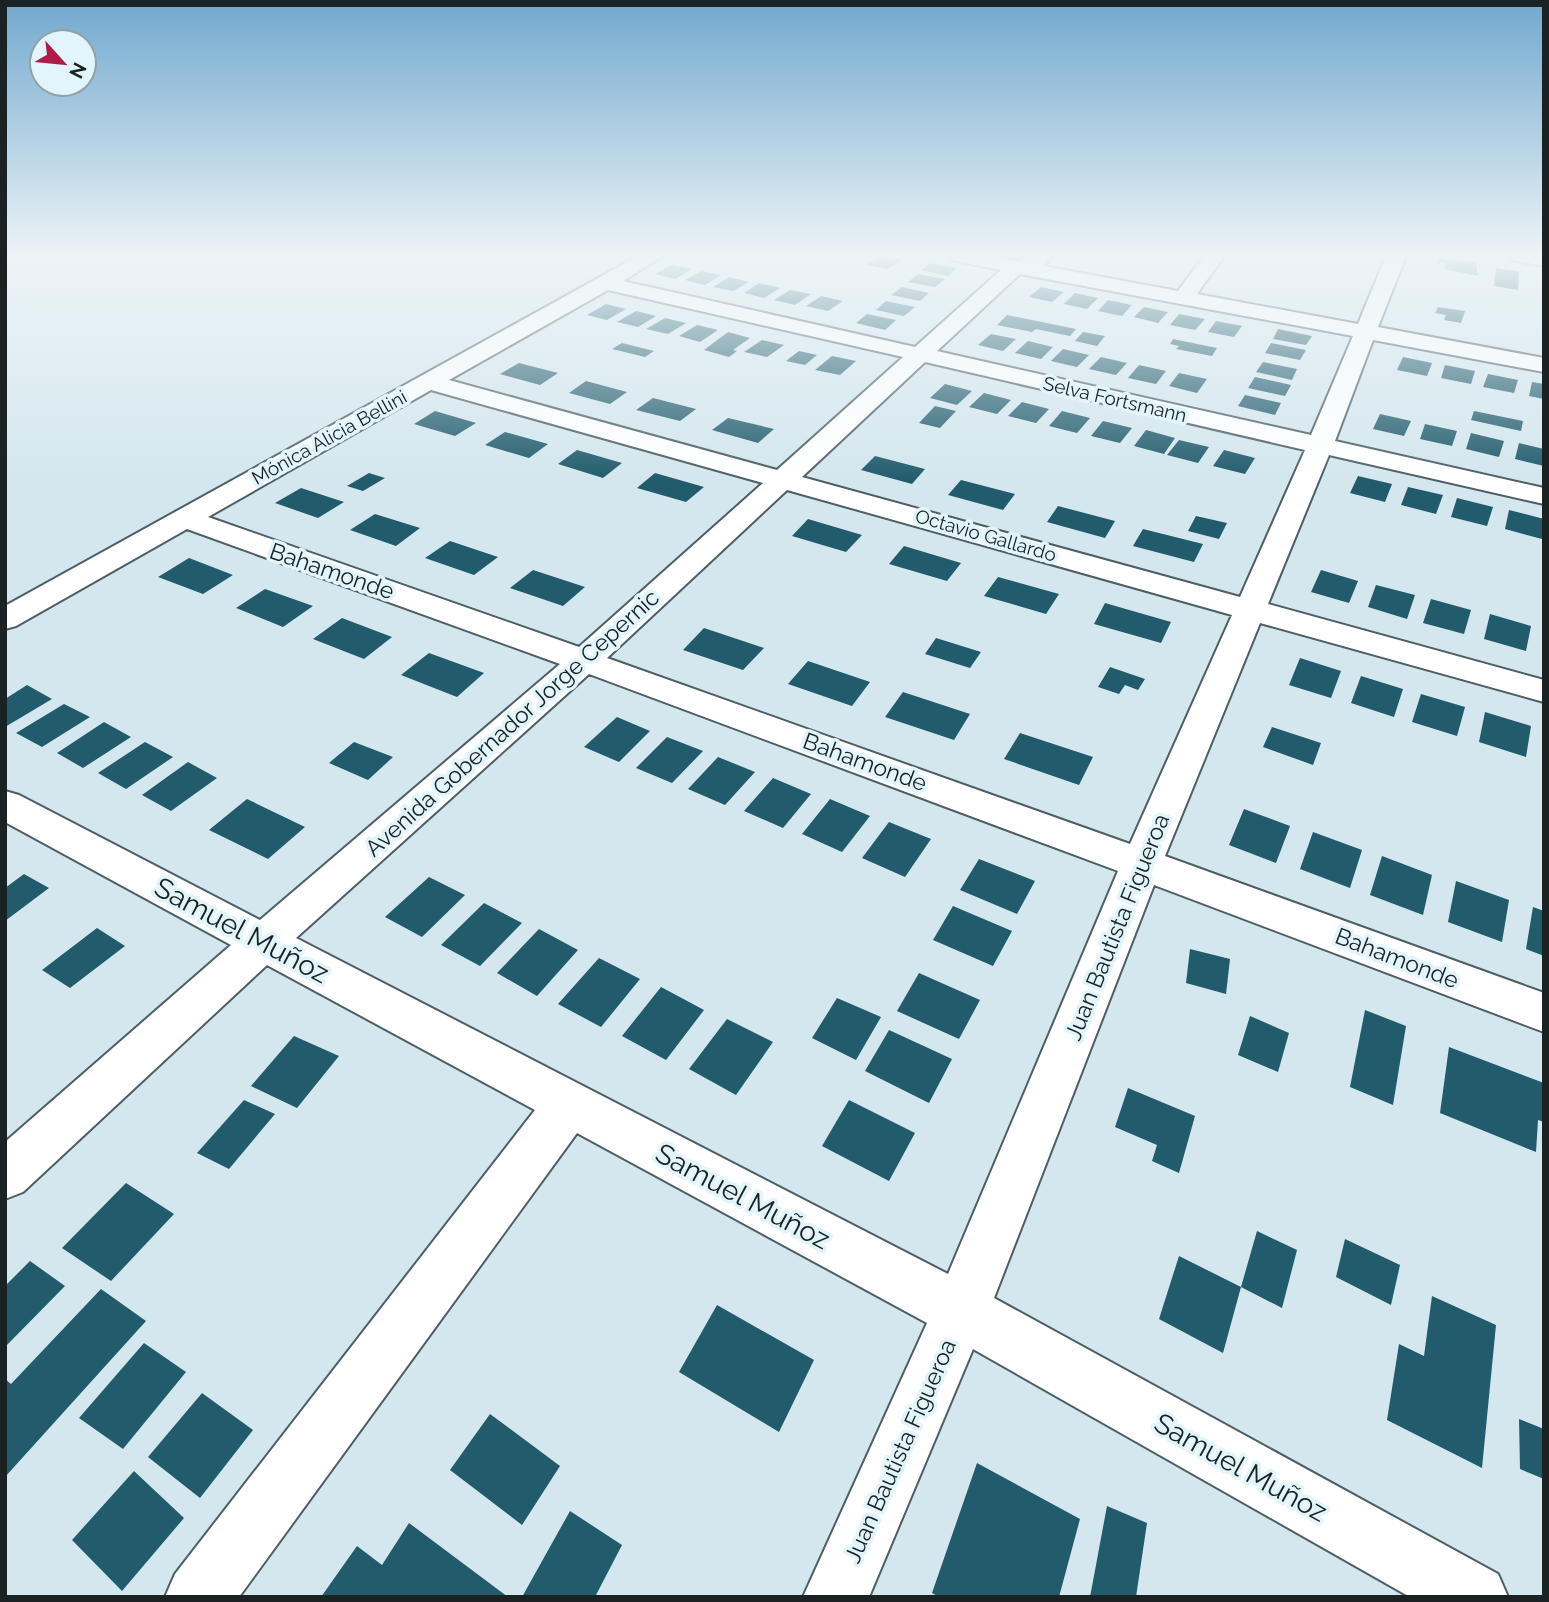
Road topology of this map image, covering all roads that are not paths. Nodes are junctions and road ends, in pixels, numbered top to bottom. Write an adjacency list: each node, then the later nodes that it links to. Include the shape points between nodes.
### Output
1 (520, 331): 10 (street, Mónica Alicia Bellini)
2 (813, 331): 7 (street, Selva Fortsmann)
3 (946, 331): 7 (street, Avenida Gobernador Jorge Cepernic)
4 (1366, 331): 11 (street, Juan Bautista Figueroa)
5 (1380, 331): 9 (street)
6 (1385, 331): 8 (street)
7 (919, 355): 11 (street, Selva Fortsmann); 12 (street, Avenida Gobernador Jorge Cepernic)
8 (1544, 355)
9 (1544, 365)
10 (428, 382): 12 (street, Octavio Gallardo); 14 (street, Mónica Alicia Bellini)
11 (1320, 445): 13 (street, Selva Fortsmann); 15 (street, Juan Bautista Figueroa)
12 (783, 479): 15 (street, Octavio Gallardo); 17 (street, Avenida Gobernador Jorge Cepernic)
13 (1544, 496)
14 (184, 519): 16 (street, Mónica Alicia Bellini); 17 (street, Bahamonde)
15 (1251, 609): 18 (street, Octavio Gallardo); 20 (street, Juan Bautista Figueroa)
16 (5, 619)
17 (585, 660): 20 (street, Bahamonde); 21 (street, Avenida Gobernador Jorge Cepernic)
18 (1544, 691)
19 (13, 818): 21 (street, Samuel Muñoz)
20 (1142, 863): 22 (street, Bahamonde); 25 (street, Juan Bautista Figueroa)
21 (263, 942): 23 (street, Samuel Muñoz); 24 (street, Avenida Gobernador Jorge Cepernic)
22 (1544, 1013)
23 (569, 1104): 25 (street, Samuel Muñoz); 26 (street)
24 (5, 1175)
25 (961, 1311): 27 (street, Juan Bautista Figueroa); 28 (street, Samuel Muñoz)
26 (198, 1597)
27 (836, 1597)
28 (1475, 1597)

